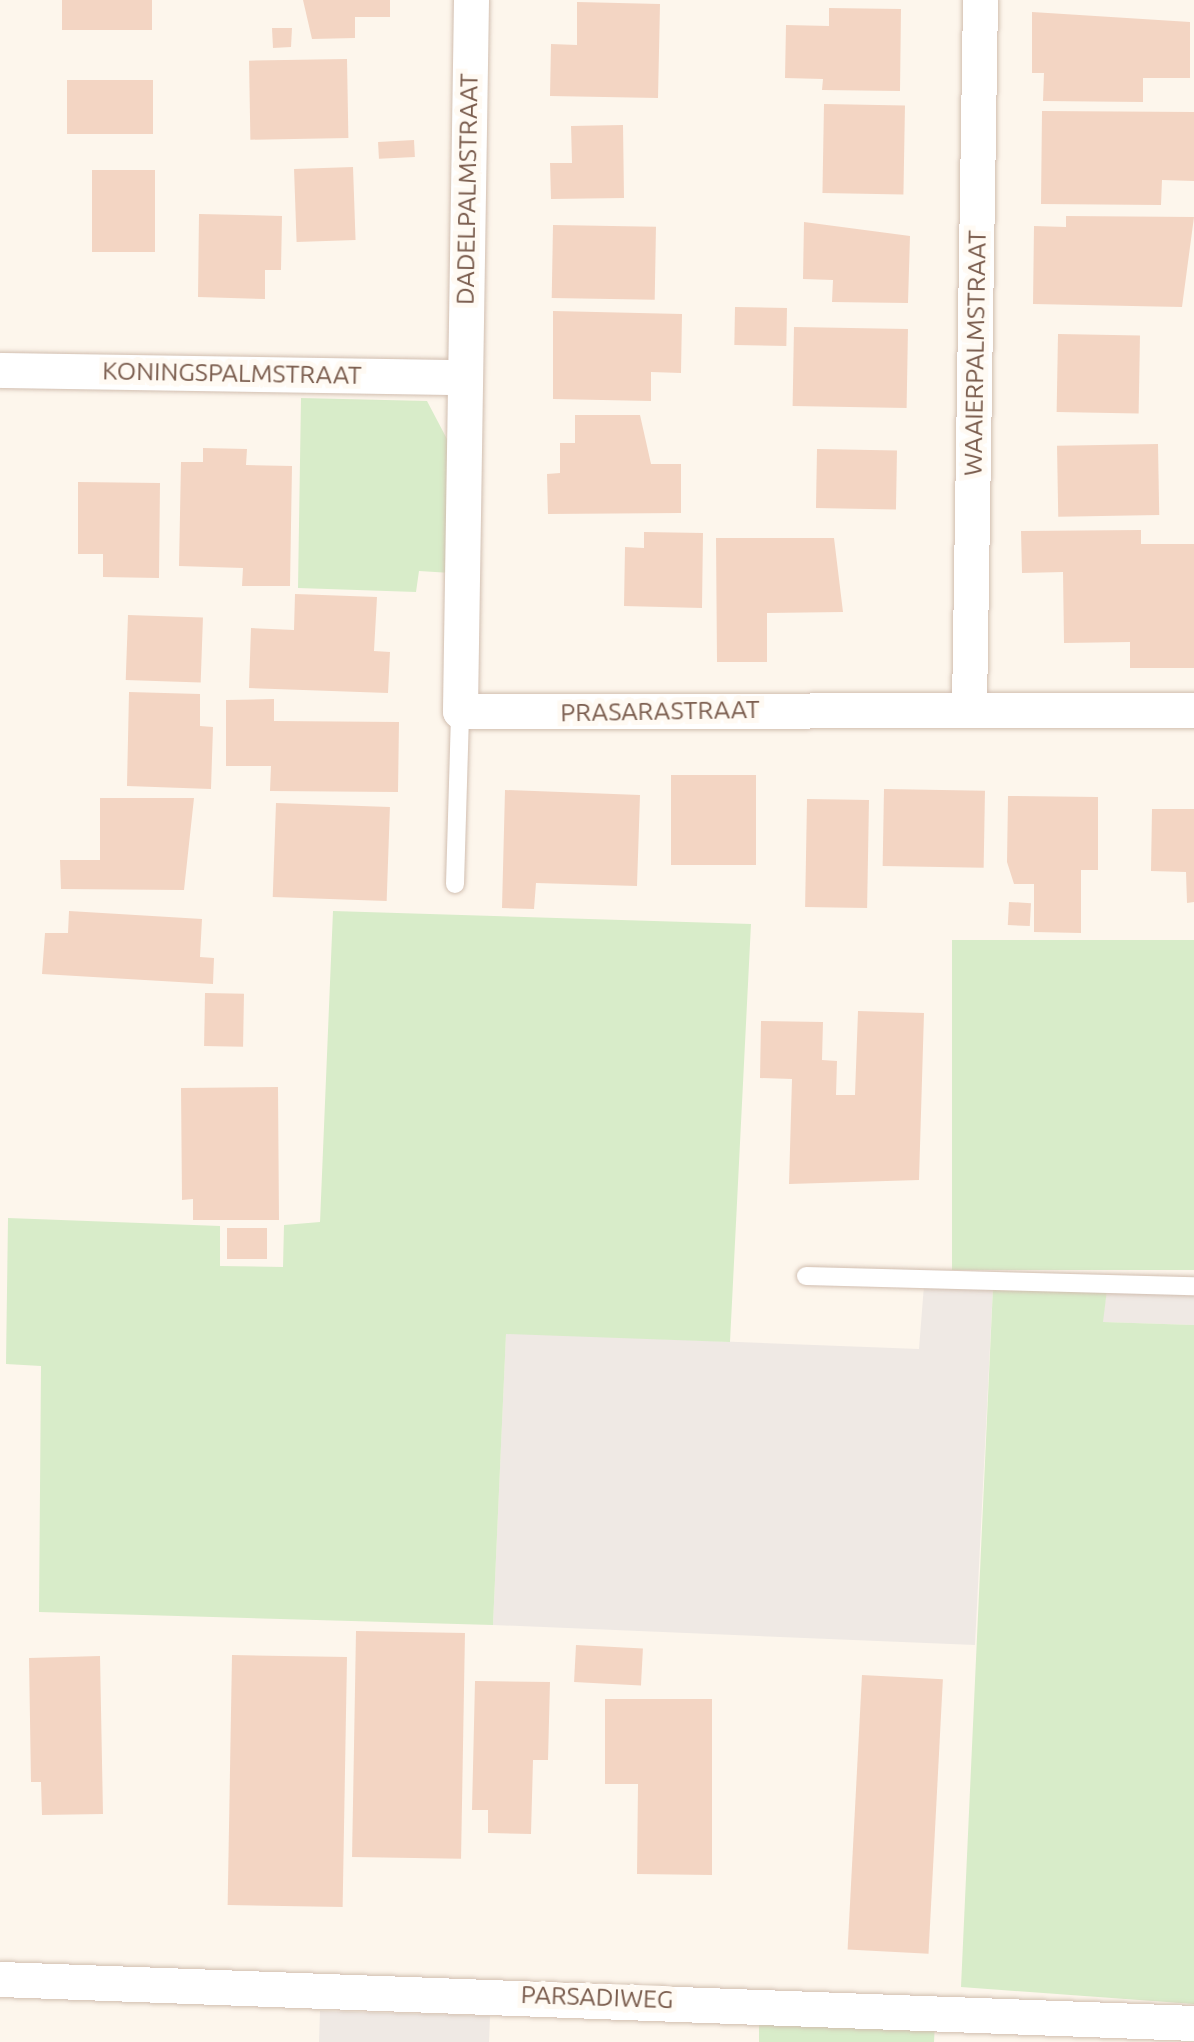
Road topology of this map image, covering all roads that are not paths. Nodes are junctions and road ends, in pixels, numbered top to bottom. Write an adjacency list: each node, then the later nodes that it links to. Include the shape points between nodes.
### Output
1 (470, 0): 4 (street, DADELPALMSTRAAT)
2 (980, 0): 5 (street, WAAIERPALMSTRAAT)
3 (0, 370): 4 (street, KONINGSPALMSTRAAT)
4 (464, 377): 7 (street)
5 (969, 707): 6 (street, PRASARASTRAAT); 7 (street, PRASARASTRAAT)
6 (1194, 710)
7 (460, 711): 8 (lane)
8 (455, 884)
9 (806, 1276): 10 (lane)
10 (1194, 1286)
11 (0, 1979): 12 (street, PARSADIWEG)
12 (1194, 2023)

